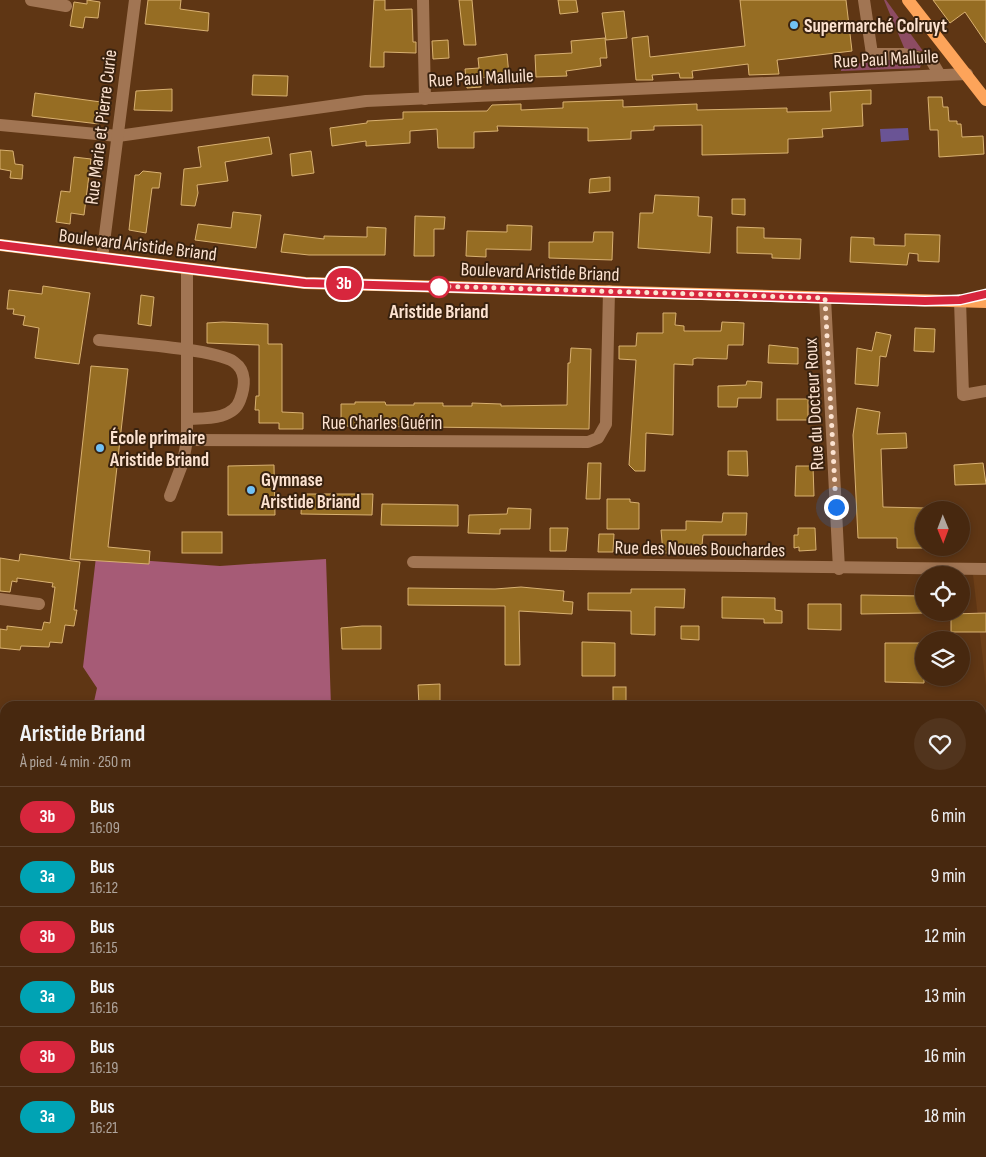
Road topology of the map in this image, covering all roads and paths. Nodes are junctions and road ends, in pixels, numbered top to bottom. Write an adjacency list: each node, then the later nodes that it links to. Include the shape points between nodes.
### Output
1 (31, 0): 6 (street)
2 (135, 0): 13 (street, Rue Marie et Pierre Curie)
3 (424, 0): 10 (street)
4 (864, 0): 7 (street, via 872,54 904,54 930,60)
5 (908, 0): 8 (main road)
6 (66, 6)
7 (940, 75): 8 (street, Rue Paul Malluile); 10 (street, Rue Paul Malluile)
8 (970, 78): 9 (main road); 11 (main road)
9 (986, 96)
10 (425, 98): 13 (street, Rue Paul Malluile, via 366,101)
11 (986, 100)
12 (0, 125): 13 (street, Rue Paul Malluile)
13 (118, 136): 15 (street, Rue Marie et Pierre Curie)
14 (0, 245): 15 (main road, Boulevard Aristide Briand)
15 (102, 258): 16 (main road, Boulevard Aristide Briand)
16 (187, 269): 17 (main road, Boulevard Aristide Briand, via 305,283); 23 (street)
17 (609, 291): 19 (main road, Boulevard Aristide Briand); 26 (street, Rue Charles Guérin, via 606,424 598,438 588,442)
18 (986, 294): 20 (main road)
19 (825, 298): 20 (main road, Boulevard Aristide Briand); 29 (street, Rue du Docteur Roux)
20 (960, 300): 21 (main road); 24 (street, via 963,395)
21 (986, 302)
22 (99, 340): 23 (street)
23 (186, 350): 25 (street); 25 (street, via 234,362 243,374 244,383 239,405 233,412)
24 (986, 391)
25 (187, 419): 26 (street)
26 (187, 440): 27 (street, via 183,462)
27 (170, 496)
28 (413, 562): 29 (street, Rue des Noues Bouchardes)
29 (839, 569): 30 (street, Rue des Noues Bouchardes)
30 (986, 570)
31 (0, 599): 32 (street)
32 (39, 604)

